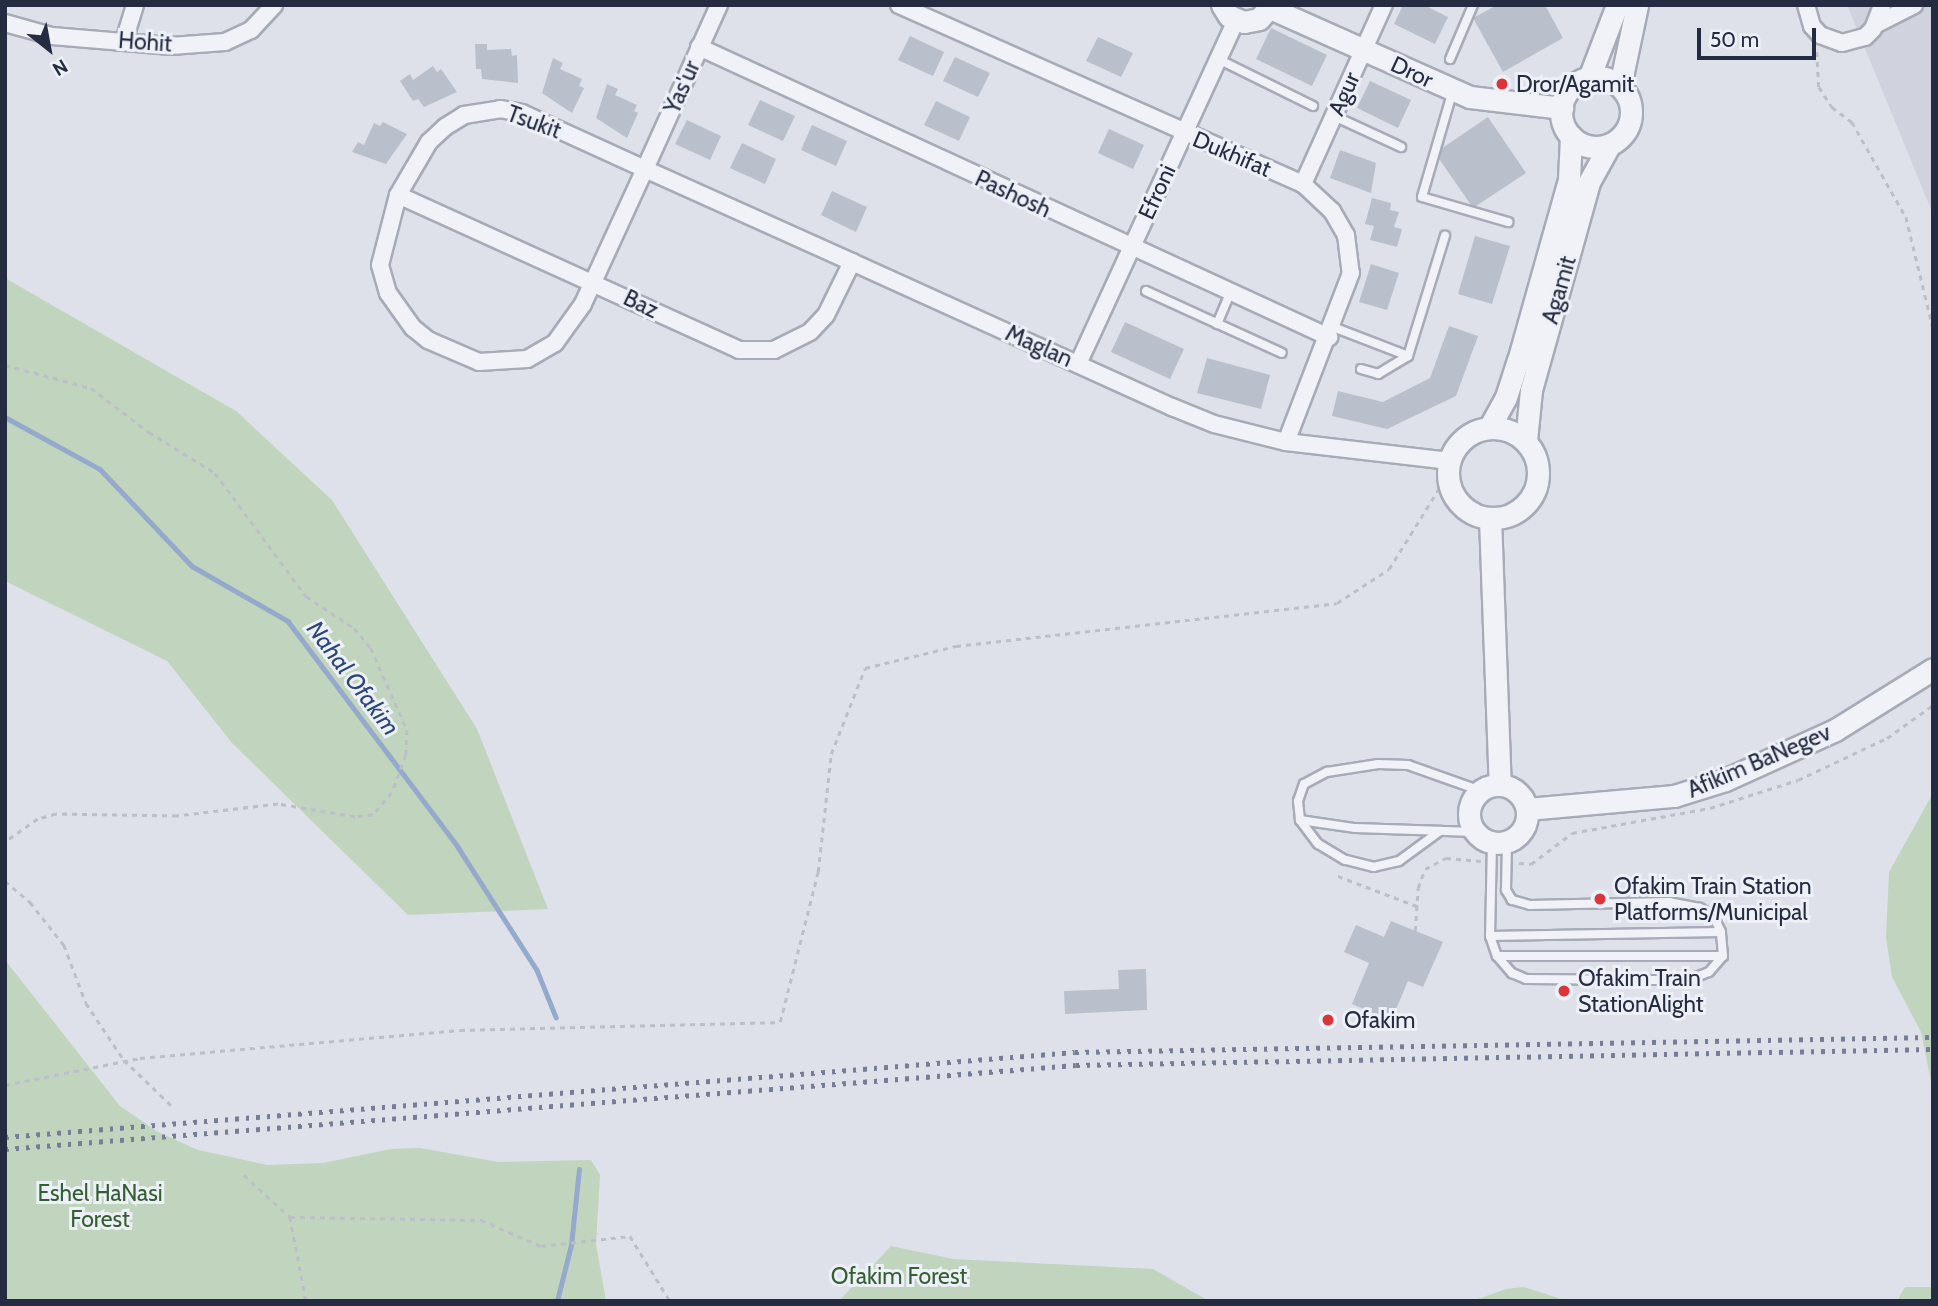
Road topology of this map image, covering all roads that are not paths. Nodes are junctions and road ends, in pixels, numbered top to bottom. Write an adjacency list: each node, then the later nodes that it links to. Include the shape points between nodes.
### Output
1 (135, 5): 16 (street)
2 (274, 5): 16 (street, Hohit, via 251,30 225,42 171,46)
3 (719, 5): 17 (street, Yas'ur)
4 (899, 5): 27 (street, Dukhifat)
5 (1384, 5): 18 (street, Agur)
6 (1473, 5): 20 (lane)
7 (1617, 5): 21 (street)
8 (1637, 5): 22 (street)
9 (1806, 5): 15 (street, via 1820,35 1830,41 1854,42)
10 (1882, 5): 15 (street)
11 (1914, 5): 15 (street)
12 (1271, 6): 13 (street, via 1252,22); 18 (street, Dror)
13 (1229, 13): 19 (street, Efroni)
14 (5, 23): 16 (street, Hohit, via 52,36)
15 (1877, 24)
16 (124, 41)
17 (699, 47): 31 (street, Yas'ur); 36 (street, Pashosh)
18 (1364, 50): 23 (street, Dror); 26 (street, Agur)
19 (1218, 59): 24 (lane); 27 (street, Efroni)
20 (1450, 59)
21 (1590, 78): 22 (street); 25 (street, via 1571,89)
22 (1620, 86): 29 (street, via 1630,102 1630,121)
23 (1453, 90): 25 (street, Dror); 34 (lane, via 1422,197)
24 (1313, 106)
25 (1562, 108): 28 (street)
26 (1334, 116): 30 (lane); 32 (street, Agur)
27 (1184, 134): 32 (street, Dukhifat); 36 (street, Efroni)
28 (1571, 136): 29 (street, via 1585,145); 47 (street, Agamit, via 1569,179 1506,397)
29 (1610, 144): 48 (street, Agamit, via 1589,182 1531,390)
30 (1401, 147)
31 (645, 169): 33 (street, Tsukit, via 522,113 481,110 445,127 429,142); 37 (street, Maglan); 38 (street, Tsukit)
32 (1303, 184): 42 (street, Dukhifat, via 1332,211 1352,256 1346,296)
33 (398, 195): 38 (street, Baz); 38 (street, Tsukit, via 380,265 398,312 428,340 479,362 527,359 542,353 568,328)
34 (1508, 222)
35 (1445, 236): 44 (lane)
36 (1131, 249): 40 (street, Pashosh); 45 (street, Efroni)
37 (852, 262): 38 (street, Baz, via 826,315 810,332 792,343 758,352 719,342); 45 (street, Maglan)
38 (594, 281)
39 (1146, 291): 41 (lane)
40 (1230, 293): 41 (lane); 42 (street, Pashosh)
41 (1217, 324): 43 (lane)
42 (1331, 332): 44 (lane); 49 (street, Dukhifat)
43 (1282, 353)
44 (1408, 356): 46 (lane, via 1378,374)
45 (1078, 364): 49 (street, Maglan, via 1214,424)
46 (1361, 369)
47 (1489, 428): 48 (street, via 1509,430); 50 (street, via 1464,439)
48 (1526, 441): 51 (street, via 1538,462 1536,488 1518,511)
49 (1286, 442): 50 (street, Maglan)
50 (1449, 468): 51 (street, via 1450,488 1465,509)
51 (1490, 518): 53 (street)
52 (1933, 670): 54 (street, Afikim BaNegev, via 1835,730 1726,780 1674,796)
53 (1490, 788): 54 (street, via 1517,792); 55 (lane, via 1408,765 1347,766 1304,784 1298,801); 57 (street, via 1469,813)
54 (1527, 809): 57 (street, via 1522,830)
55 (1300, 820): 56 (lane, via 1355,828); 56 (lane, via 1318,844 1345,860 1374,867 1399,861)
56 (1440, 831): 57 (lane)
57 (1491, 845): 58 (lane, via 1512,900 1530,905 1670,902 1700,908 1714,917); 59 (lane)
58 (1721, 932): 59 (lane); 61 (lane)
59 (1490, 936): 60 (lane)
60 (1497, 956): 61 (lane); 61 (lane, via 1512,973 1526,979 1675,980 1709,972)
61 (1723, 956)

